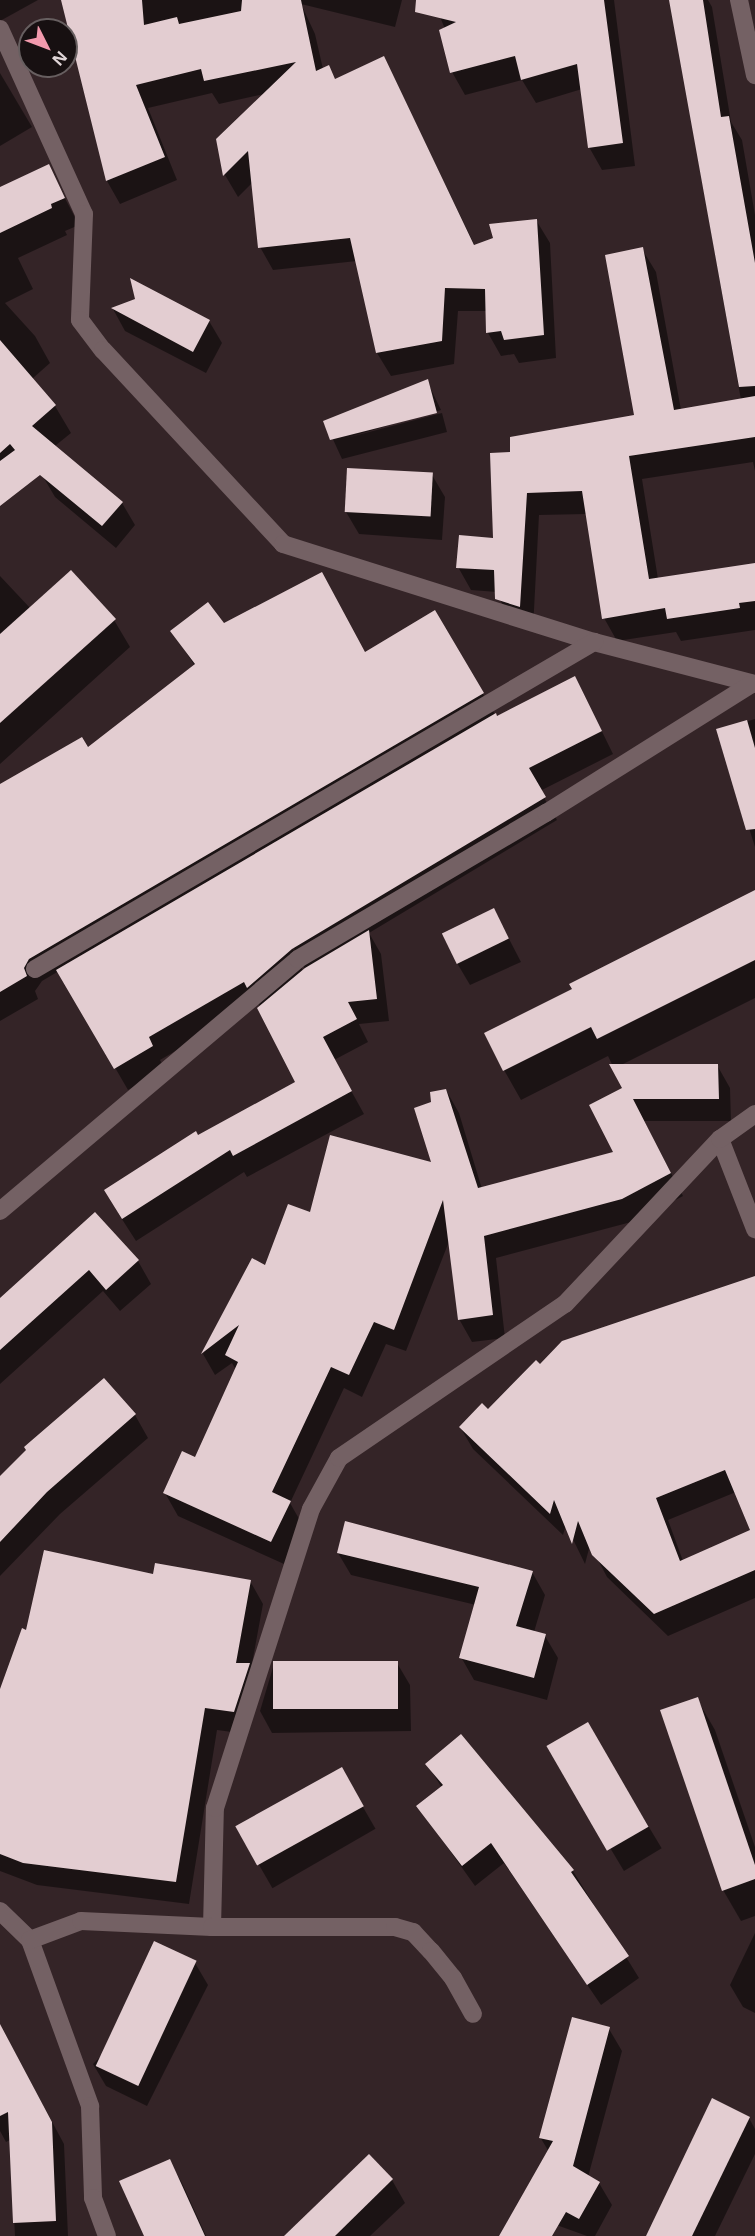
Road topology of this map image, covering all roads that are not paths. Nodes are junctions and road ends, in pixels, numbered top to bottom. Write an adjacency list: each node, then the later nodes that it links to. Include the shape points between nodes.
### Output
1 (738, 0): 3 (street)
2 (0, 29): 4 (street, via 84,214 80,320 103,351 283,544)
3 (755, 75)
4 (594, 642): 5 (street); 6 (street)
5 (752, 685): 9 (street, via 546,813 298,959)
6 (35, 969)
7 (755, 1114): 8 (street)
8 (720, 1139): 10 (street); 12 (street, via 565,1304 339,1458 311,1509 215,1808)
9 (0, 1211)
10 (755, 1229)
11 (0, 1911): 13 (street)
12 (212, 1927): 13 (street, via 81,1921); 14 (street, via 395,1927 413,1932 453,1978)
13 (30, 1940): 15 (street, via 90,2106 93,2198)
14 (473, 2014)
15 (107, 2236)

